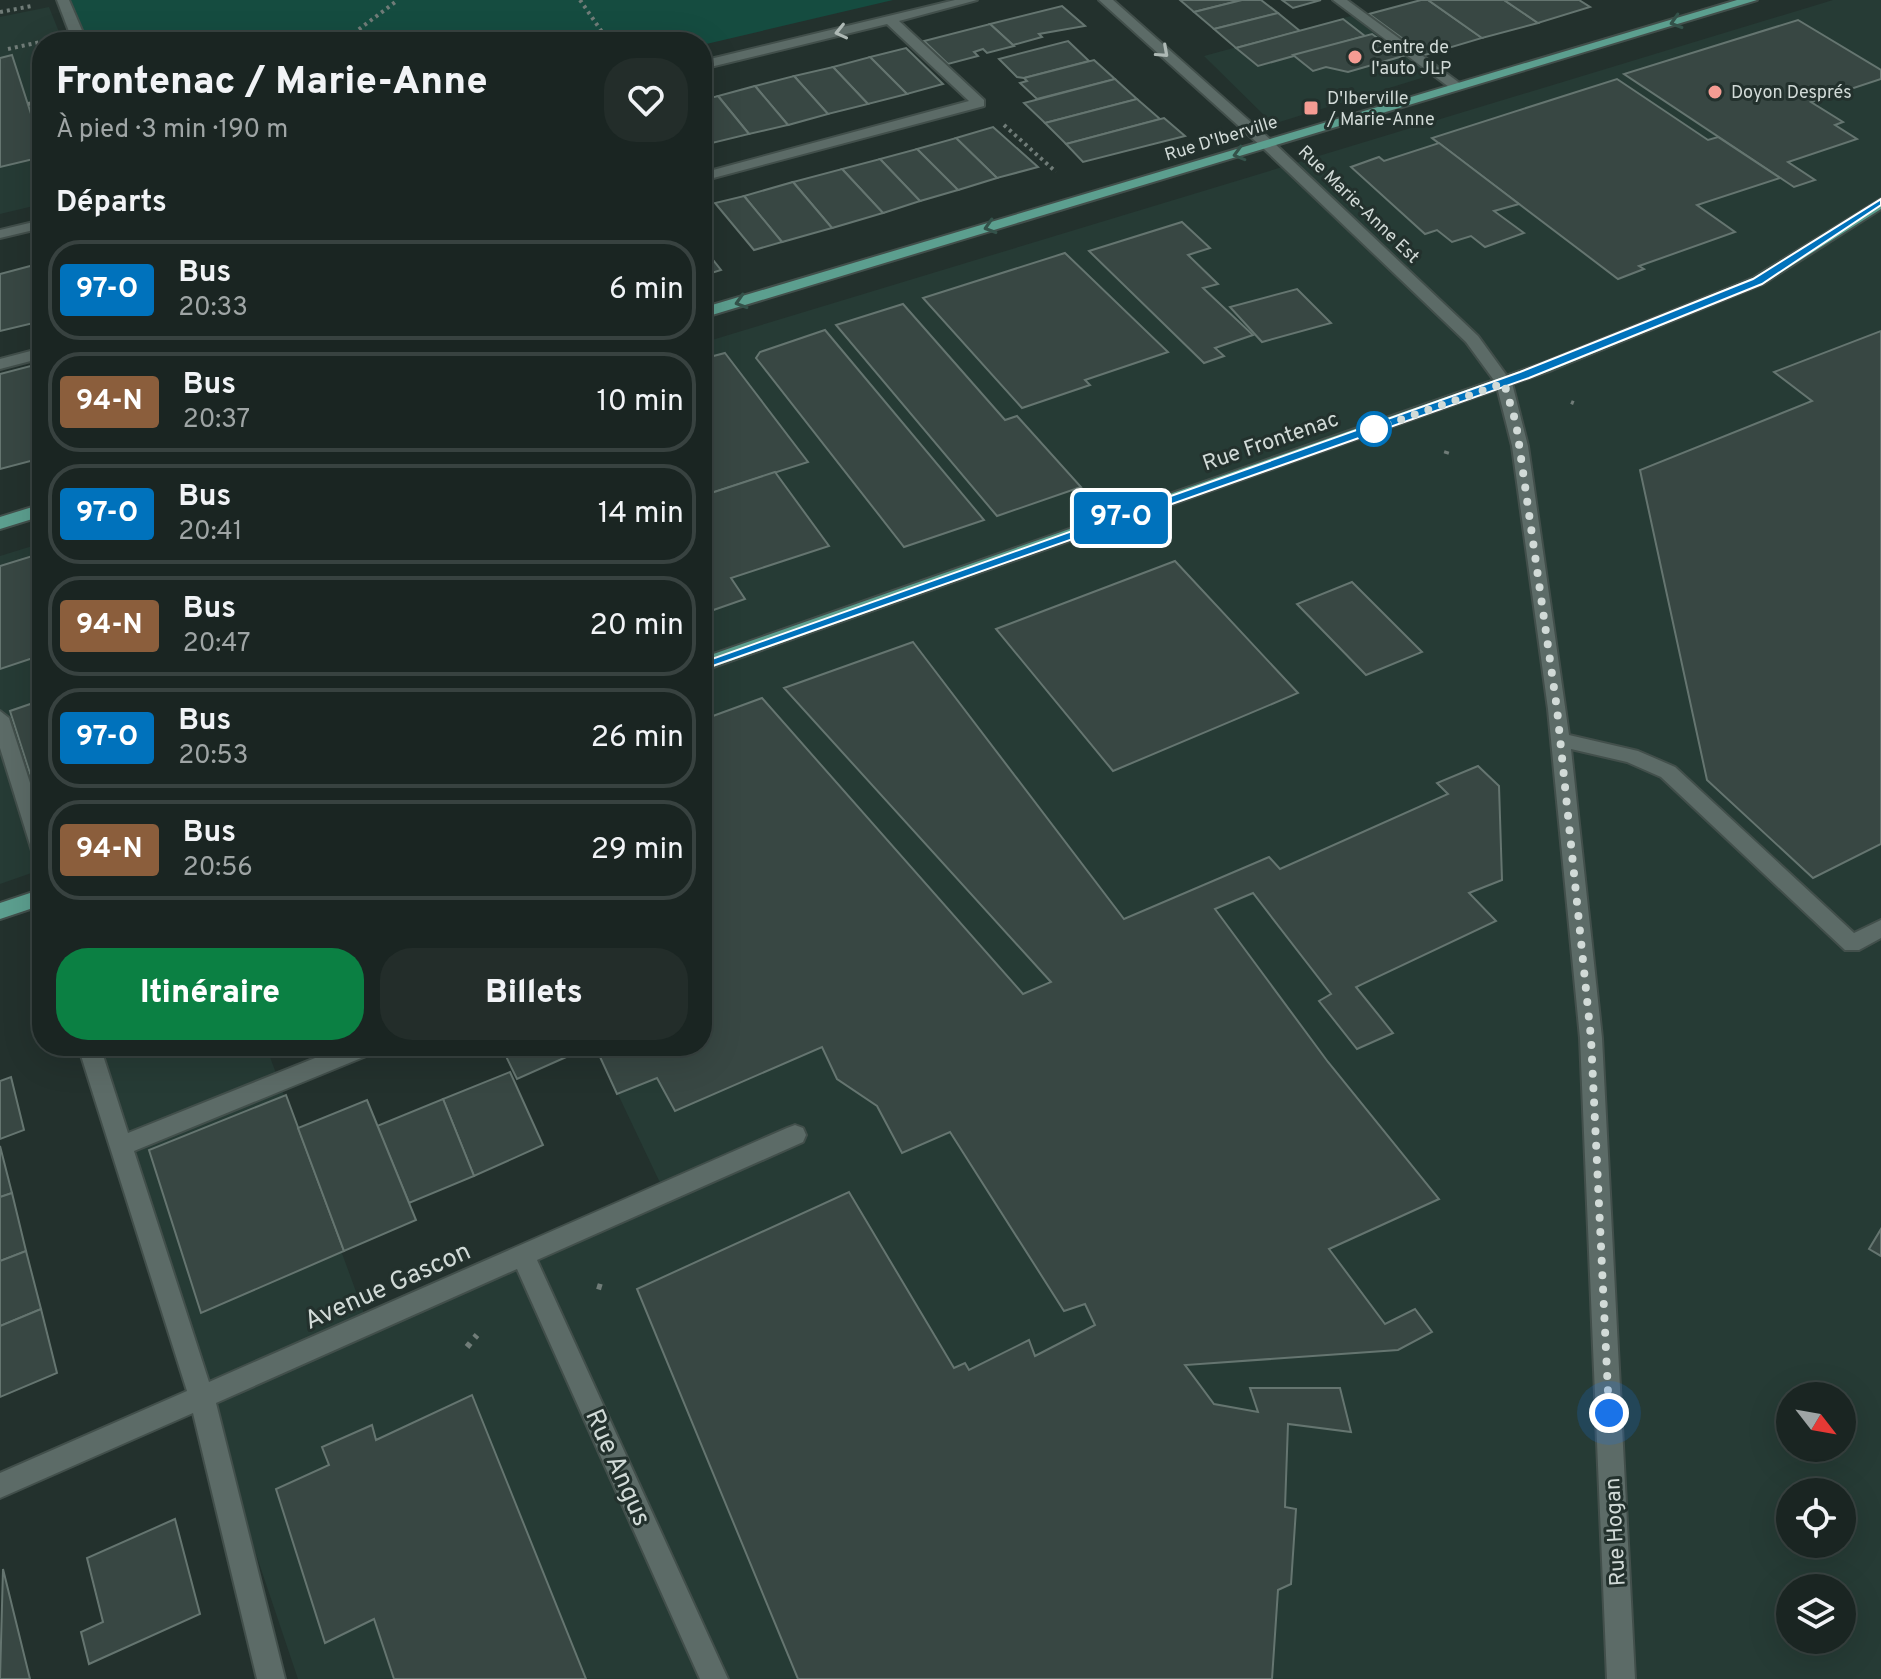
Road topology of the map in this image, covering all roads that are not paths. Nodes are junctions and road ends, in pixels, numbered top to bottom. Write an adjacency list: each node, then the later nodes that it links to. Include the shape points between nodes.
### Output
1 (63, 0): 7 (street)
2 (971, 0): 6 (street)
3 (1105, 0): 10 (street, Rue Marie-Anne Est, one-way to 10)
4 (1751, 0): 9 (main road, Rue D'Iberville, one-way to 9)
5 (1346, 1): 9 (street)
6 (890, 20): 8 (street, one-way to 8); 11 (street, via 979,103)
7 (76, 32)
8 (712, 63)
9 (1458, 87): 10 (main road, Rue D'Iberville)
10 (1268, 145): 15 (main road, Rue D'Iberville, one-way to 15); 18 (street, Rue Marie-Anne Est, via 1472,339)
11 (712, 174)
12 (1881, 203): 18 (main road, Rue Frontenac, via 1758,281)
13 (32, 226): 14 (street)
14 (0, 234)
15 (712, 310)
16 (32, 356): 17 (street)
17 (0, 364)
18 (1504, 383): 21 (main road, Rue Frontenac); 23 (street, Rue Hogan, via 1520,446)
19 (32, 513): 20 (main road)
20 (0, 523)
21 (712, 661)
22 (0, 718): 24 (street)
23 (1561, 740): 27 (street, via 1631,756 1668,772 1852,944); 37 (street, Rue Hogan, via 1591,1038)
24 (32, 819)
25 (32, 900): 26 (main road)
26 (0, 911)
27 (1881, 928)
28 (92, 1056): 31 (street)
29 (343, 1056): 31 (street)
30 (795, 1135): 32 (street, Avenue Gascon)
31 (119, 1147): 33 (street)
32 (523, 1256): 33 (street, Avenue Gascon); 36 (street, Rue Angus)
33 (202, 1398): 34 (street, Avenue Gascon); 35 (street)
34 (0, 1486)
35 (271, 1679)
36 (714, 1679)
37 (1621, 1679)

